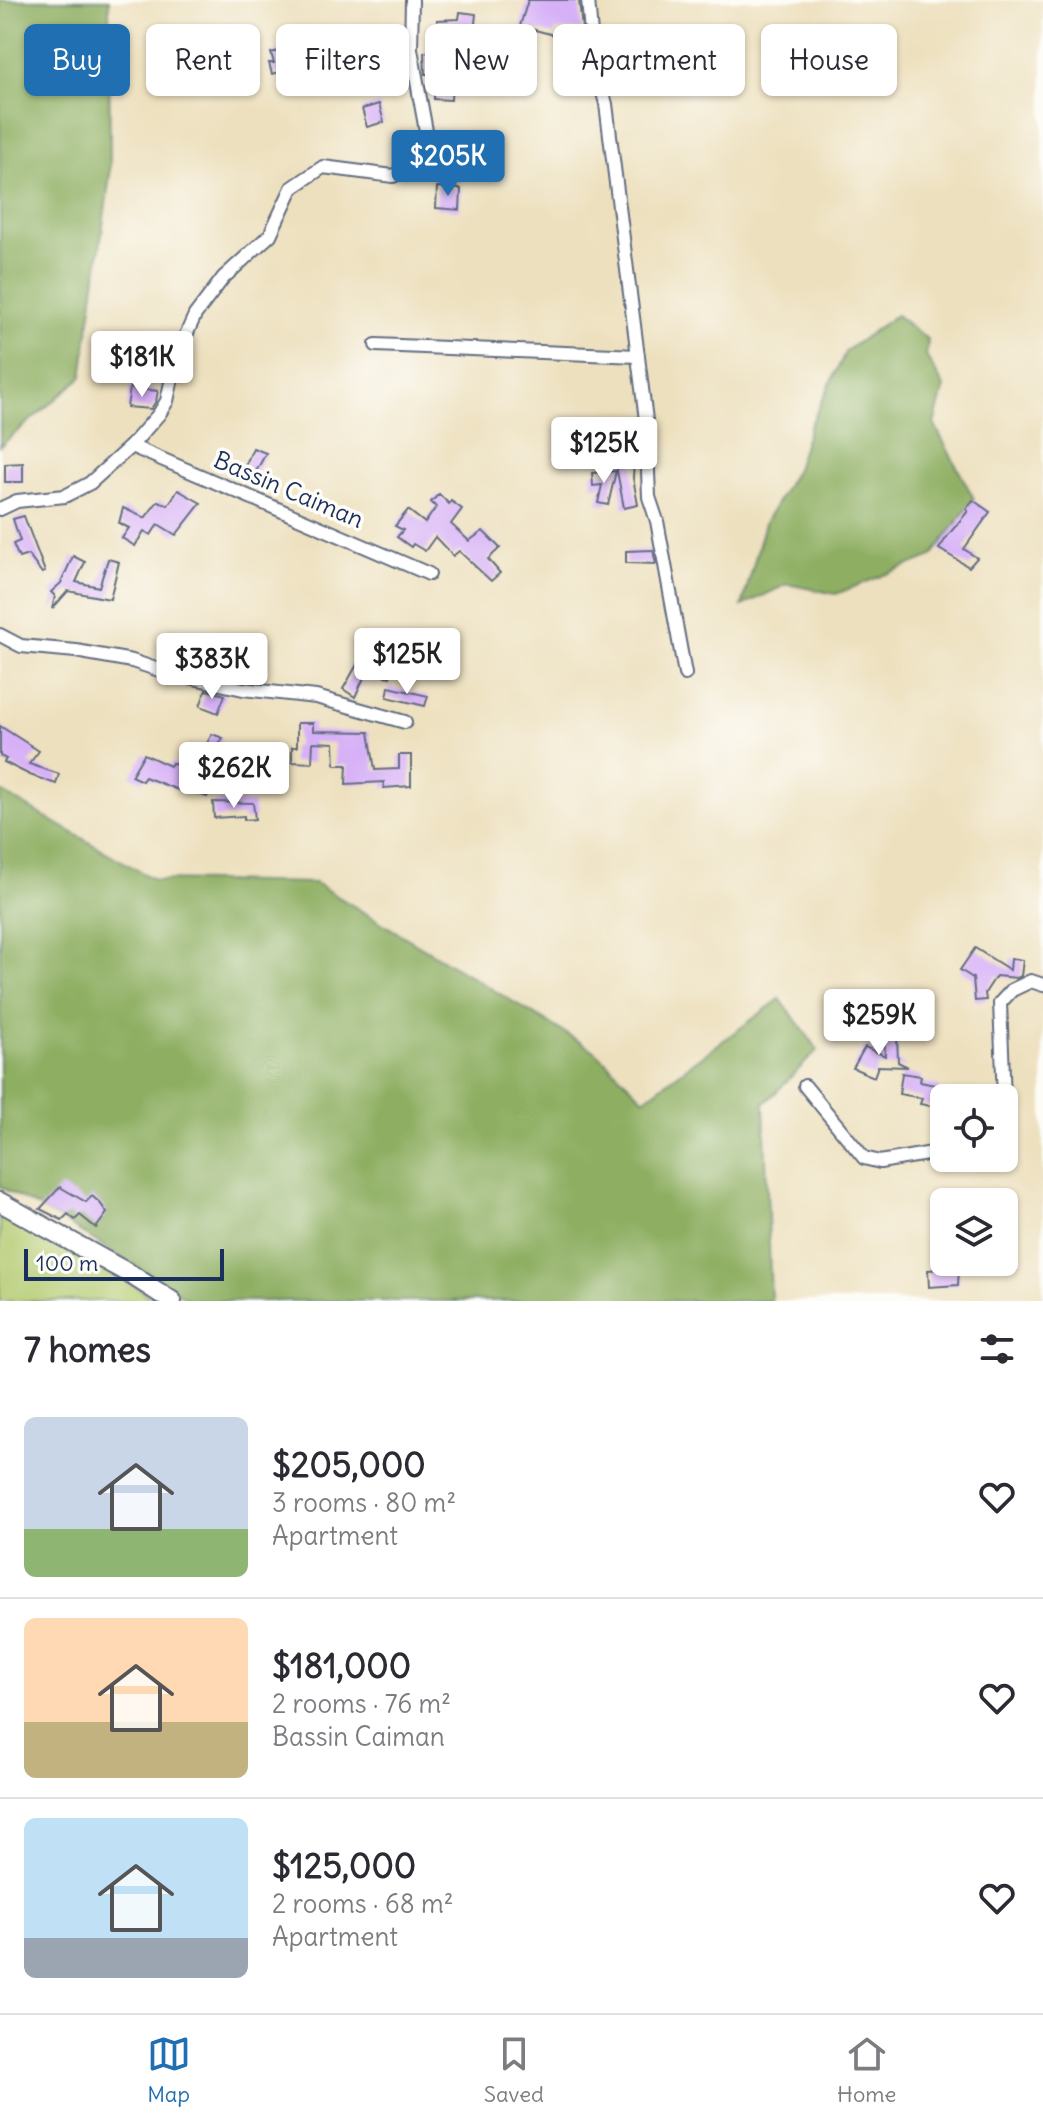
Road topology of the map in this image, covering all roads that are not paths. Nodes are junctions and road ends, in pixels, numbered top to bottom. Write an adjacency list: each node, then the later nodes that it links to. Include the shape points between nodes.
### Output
1 (412, 0): 5 (street, via 411,49 426,131 417,164 393,176 323,167 292,188 270,235 223,278 195,315 177,355 167,401)
2 (588, 0): 4 (street)
3 (376, 345): 4 (street)
4 (638, 356): 9 (street, via 649,497)
5 (131, 446): 6 (street, via 90,483 65,496 17,501); 7 (street, Bassin Caiman)
6 (0, 509)
7 (429, 574)
8 (0, 635): 10 (street, via 21,646 132,661 243,689 316,697)
9 (685, 674)
10 (405, 722)
11 (1043, 985): 12 (street, via 1031,981 1000,1003)
12 (1003, 1084)
13 (805, 1086): 14 (street, via 864,1158 880,1162)
14 (930, 1153)
15 (0, 1202): 16 (main road)
16 (172, 1301)

